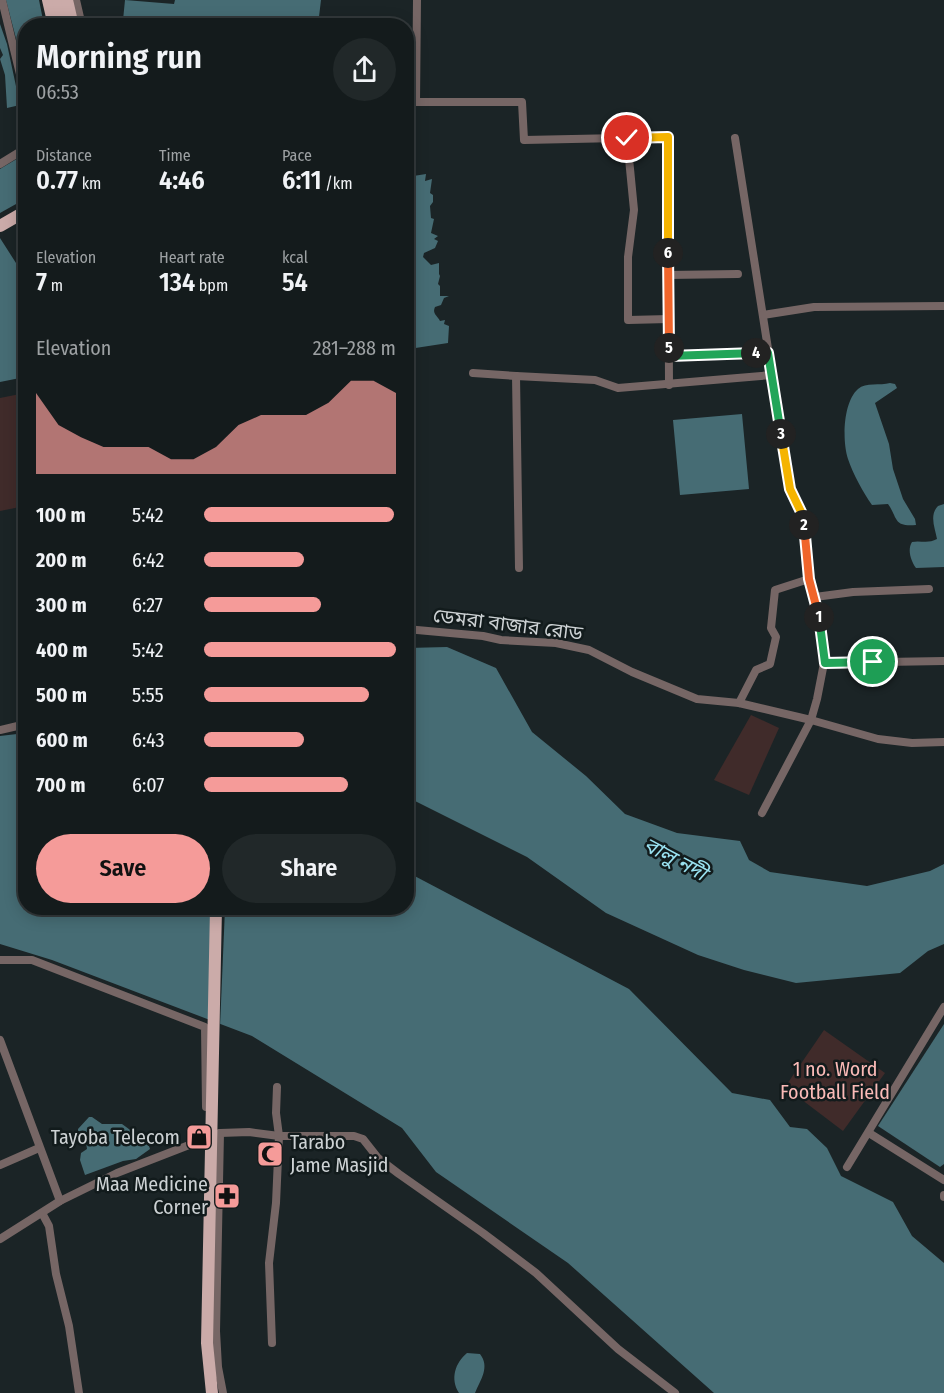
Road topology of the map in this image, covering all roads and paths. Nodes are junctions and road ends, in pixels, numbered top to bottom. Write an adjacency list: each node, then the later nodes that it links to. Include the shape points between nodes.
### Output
1 (2, 0): 11 (street)
2 (48, 0): 7 (main road)
3 (58, 0): 8 (main road)
4 (68, 0): 9 (main road)
5 (76, 0): 10 (street)
6 (417, 0): 12 (street, via 416,102 522,102 524,140)
7 (52, 18)
8 (62, 18)
9 (71, 18)
10 (80, 18)
11 (18, 66)
12 (627, 138): 19 (street, via 668,137); 22 (street, via 634,210 628,257 628,320)
13 (735, 138): 21 (street)
14 (18, 153): 15 (street)
15 (0, 164)
16 (18, 216): 17 (main road)
17 (0, 226)
18 (738, 274): 19 (street)
19 (668, 275): 22 (street)
20 (944, 306): 21 (street, via 814,307)
21 (763, 315): 23 (street)
22 (669, 319): 24 (street)
23 (768, 353): 24 (street); 26 (street)
24 (669, 356): 28 (street)
25 (473, 373): 27 (street)
26 (772, 375): 28 (street); 30 (street, via 790,489 803,516)
27 (516, 376): 28 (street, via 595,380 618,388); 29 (street)
28 (669, 385)
29 (519, 568)
30 (809, 579): 32 (street); 36 (street, via 775,590 771,628 776,637 770,664 756,670)
31 (928, 589): 32 (street)
32 (814, 597): 35 (street)
33 (414, 630): 36 (street, ডেমরা বাজার রোড, via 556,643 589,650 698,699)
34 (944, 661): 35 (street)
35 (825, 663): 37 (street)
36 (739, 703): 37 (street, ডেমরা বাজার রোড)
37 (811, 720): 40 (street, ডেমরা বাজার রোড, via 878,739); 41 (street)
38 (18, 726): 39 (street)
39 (0, 730)
40 (944, 742)
41 (762, 813)
42 (216, 915): 60 (main road, bridge, via 207,1343)
43 (0, 960): 50 (street, via 32,960 205,1027)
44 (944, 1007): 47 (street)
45 (0, 1040): 51 (street)
46 (277, 1087): 49 (street)
47 (869, 1132): 53 (street); 54 (street)
48 (220, 1133): 49 (street); 50 (street); 61 (street, via 216,1331)
49 (279, 1136): 58 (street, via 269,1263); 62 (street, via 363,1139 378,1158 536,1274 618,1349)
50 (207, 1139): 55 (street, via 117,1173)
51 (39, 1148): 52 (street); 55 (street)
52 (0, 1165)
53 (847, 1167)
54 (944, 1180)
55 (60, 1201): 56 (street)
56 (42, 1213): 57 (street); 59 (street, via 49,1226)
57 (0, 1239)
58 (272, 1342)
59 (79, 1393)
60 (212, 1393)
61 (223, 1393)
62 (675, 1393)

